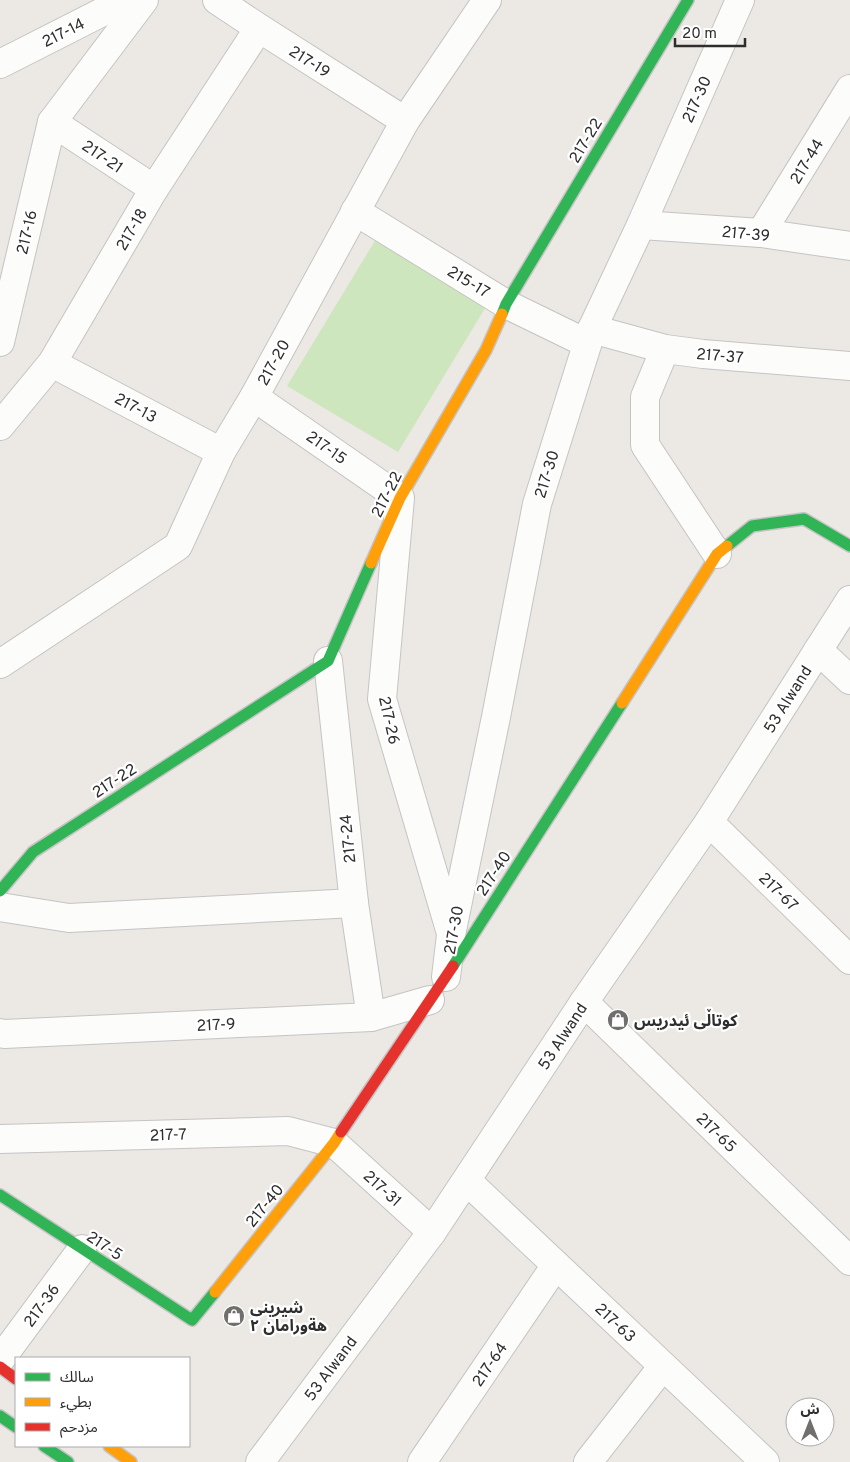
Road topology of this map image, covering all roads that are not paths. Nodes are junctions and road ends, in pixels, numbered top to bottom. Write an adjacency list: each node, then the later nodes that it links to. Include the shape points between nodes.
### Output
1 (126, 0): 8 (street, 217-14)
2 (144, 0): 11 (street)
3 (217, 0): 7 (street, 217-19)
4 (487, 0): 10 (street, 217-20)
5 (688, 0): 17 (street, 217-22)
6 (740, 0): 14 (street, 217-30)
7 (259, 28): 10 (street, 217-19); 12 (street, 217-18)
8 (0, 64)
9 (850, 89): 15 (street, 217-44)
10 (405, 121): 13 (street, 217-20)
11 (52, 122): 12 (street, 217-21); 19 (street, 217-16)
12 (154, 189): 21 (street, 217-18)
13 (355, 211): 17 (street, 215-17); 23 (street, 217-20)
14 (641, 225): 15 (street, 217-39); 18 (street, 217-30)
15 (762, 234): 16 (street, 217-39)
16 (850, 246)
17 (506, 304): 18 (street, 215-17); 26 (street, 217-22, via 486,350)
18 (589, 336): 20 (street, 217-37); 38 (street, 217-30, via 537,504 494,727)
19 (0, 342)
20 (665, 349): 22 (street, 217-37); 28 (street, via 646,397 646,445)
21 (52, 363): 24 (street, 217-18); 25 (street, 217-13)
22 (850, 366)
23 (254, 397): 25 (street, 217-20); 26 (street, 217-15)
24 (0, 426)
25 (221, 452): 32 (street, 217-20, via 178,546)
26 (400, 498): 31 (street, 217-22); 38 (street, 217-26, via 382,699)
27 (850, 546): 28 (street, 217-40, via 804,519 752,526)
28 (717, 554): 38 (street, 217-40)
29 (850, 600): 30 (street, 53 Alwand)
30 (818, 650): 33 (street); 34 (street, 53 Alwand)
31 (328, 661): 35 (street, 217-22, via 33,852); 36 (street, 217-24)
32 (0, 664)
33 (850, 680)
34 (709, 822): 39 (street, 217-67); 42 (street, 53 Alwand)
35 (0, 891)
36 (354, 903): 37 (street, via 69,918); 43 (street, 217-24)
37 (0, 907)
38 (459, 940): 40 (street, 217-30)
39 (850, 960)
40 (446, 977): 41 (street, 217-40)
41 (430, 1000): 43 (street, 217-9); 46 (street, 217-40)
42 (584, 1002): 47 (street, 53 Alwand); 51 (street, 217-65)
43 (371, 1017): 44 (street, 217-9)
44 (0, 1033)
45 (0, 1139): 46 (street, 217-7, via 288,1131)
46 (334, 1143): 49 (street, 217-31); 53 (street, 217-40)
47 (467, 1181): 49 (street, 53 Alwand); 52 (street, 217-63)
48 (0, 1195): 50 (street, 217-5)
49 (432, 1232): 62 (street, 53 Alwand)
50 (82, 1250): 53 (street, 217-5); 54 (street, 217-36)
51 (850, 1261)
52 (556, 1265): 55 (street, 217-63); 63 (street, 217-64)
53 (192, 1320)
54 (0, 1360)
55 (663, 1366): 64 (street); 65 (street, 217-63)
56 (0, 1367): 57 (street)
57 (15, 1378)
58 (0, 1416): 59 (street)
59 (15, 1426)
60 (46, 1447): 61 (street)
61 (68, 1462)
62 (260, 1462)
63 (422, 1462)
64 (588, 1462)
65 (765, 1462)

